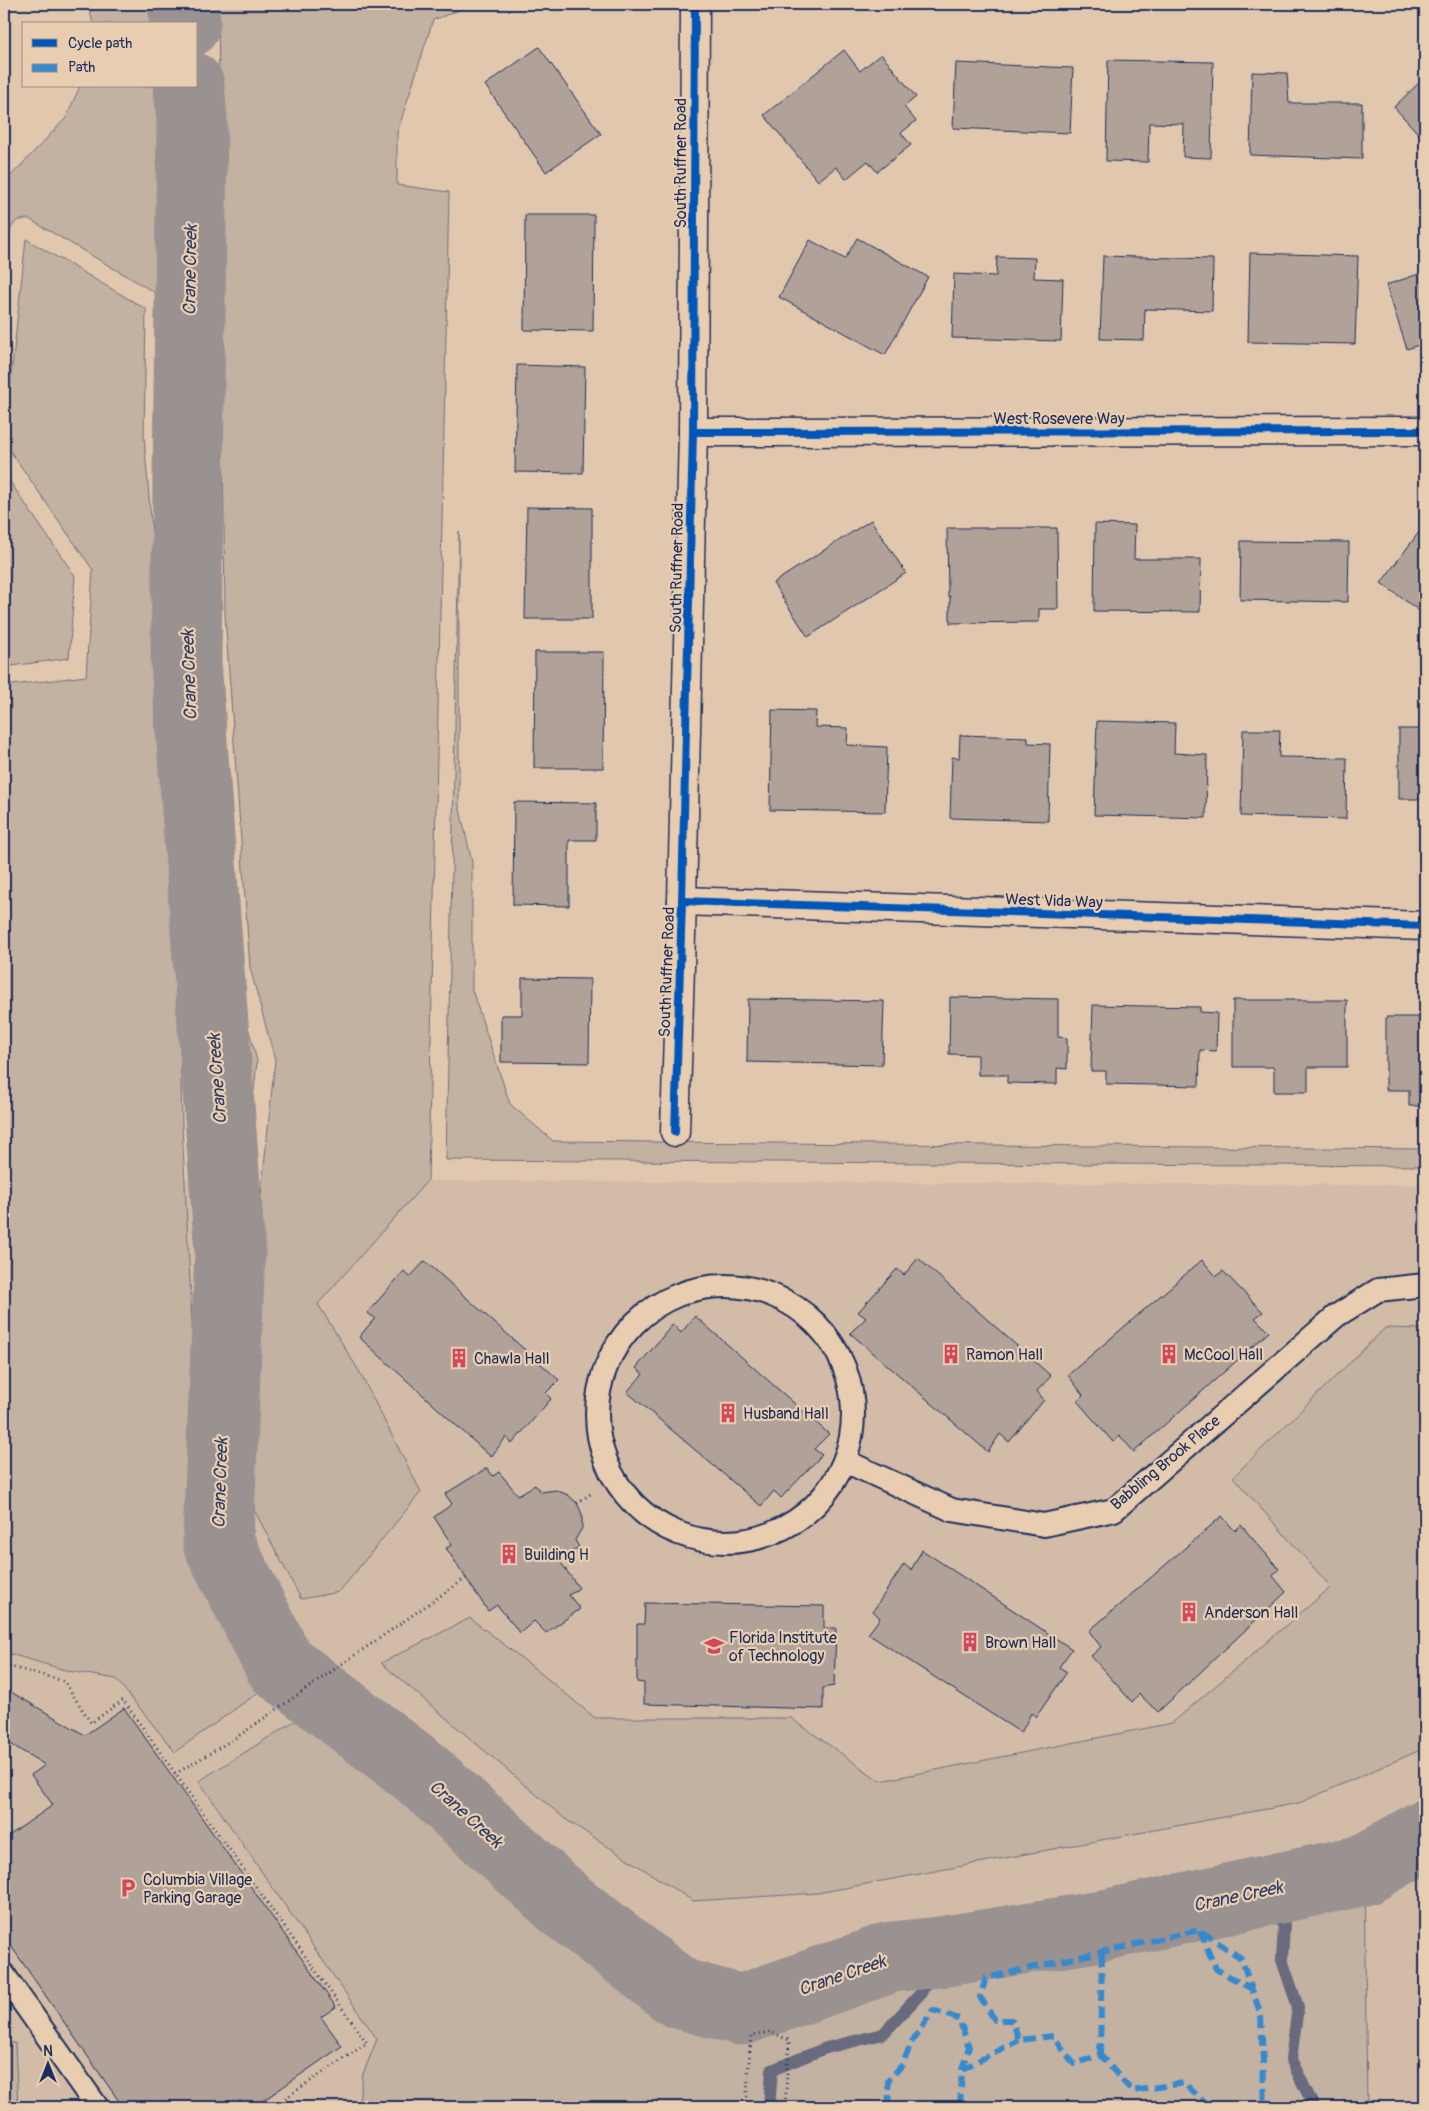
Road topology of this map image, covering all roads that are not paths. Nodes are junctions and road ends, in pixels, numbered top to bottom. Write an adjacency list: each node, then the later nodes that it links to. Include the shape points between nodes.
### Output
1 (695, 4): 3 (street, South Ruffner Road)
2 (1425, 431): 3 (street, West Rosevere Way)
3 (693, 432): 4 (street, South Ruffner Road)
4 (682, 901): 5 (street, West Vida Way); 6 (street, South Ruffner Road)
5 (1425, 926)
6 (675, 1132)
7 (1425, 1285): 8 (lane, Babbling Brook Place, via 1378,1290 1336,1316 1114,1510 1044,1525 952,1510)
8 (845, 1461): 8 (lane, via 854,1421 850,1381 833,1344 806,1314 771,1294 732,1285 690,1289 654,1306 623,1333 603,1368 595,1413 602,1456 624,1495 658,1525 700,1541 744,1541 787,1527 822,1499)
9 (4, 1974): 10 (lane)
10 (97, 2107)

